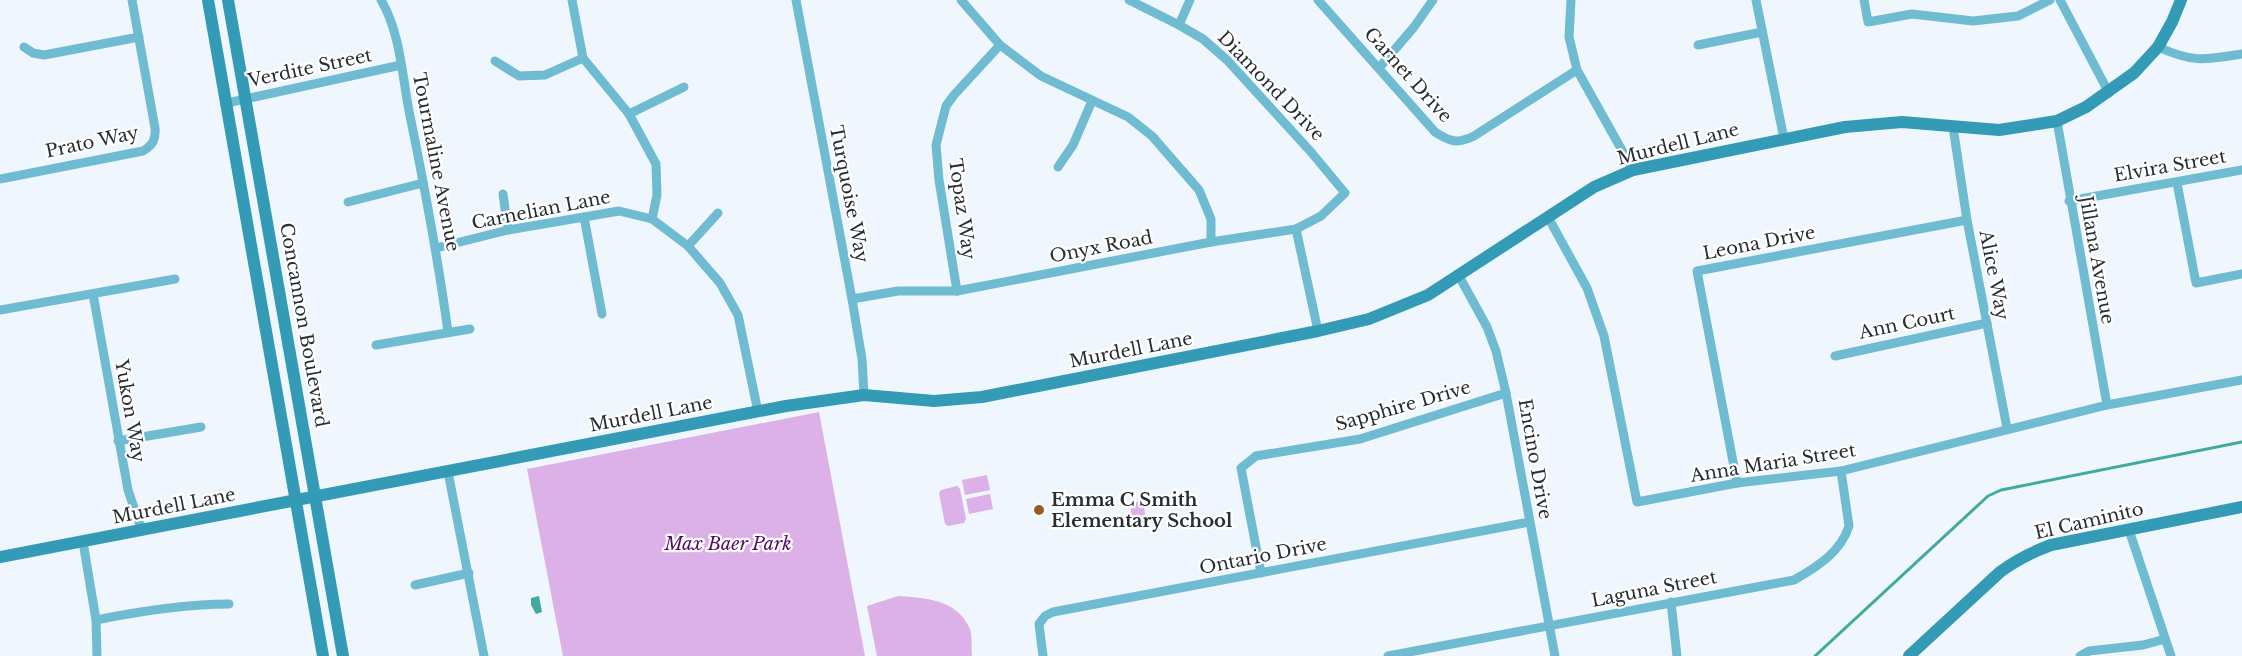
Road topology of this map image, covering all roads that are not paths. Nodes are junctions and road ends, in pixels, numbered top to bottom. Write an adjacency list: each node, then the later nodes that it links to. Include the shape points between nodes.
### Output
1 (132, 0): 20 (street, Prato Way)
2 (208, 0): 35 (street, Concannon Boulevard)
3 (228, 0): 33 (street, Concannon Boulevard)
4 (381, 0): 28 (street, Tourmaline Avenue, via 390,15)
5 (572, 0): 26 (street)
6 (796, 0): 65 (street, Turquoise Way)
7 (961, 0): 21 (street)
8 (1129, 0): 18 (street, Diamond Drive)
9 (1190, 0): 18 (street)
10 (1318, 0): 29 (street, Garnet Drive)
11 (1433, 0): 29 (street)
12 (1572, 0): 30 (street, via 1569,37)
13 (1756, 0): 19 (street)
14 (1864, 0): 15 (street, via 1868,22 1912,14 1973,21 2018,16)
15 (2050, 0)
16 (2060, 0): 32 (street)
17 (2181, 0): 24 (street, Murdell Lane)
18 (1179, 24): 46 (street, Diamond Drive, via 1227,60)
19 (1761, 32): 22 (street); 39 (street)
20 (139, 37): 23 (street, via 44,55); 43 (street, Prato Way, via 155,128 150,147)
21 (1000, 45): 34 (street, via 1041,76); 63 (street, Topaz Way, via 946,106 936,145)
22 (1698, 45)
23 (24, 47)
24 (2158, 47): 25 (street, via 2185,58 2205,60); 32 (street, Murdell Lane)
25 (2242, 54)
26 (583, 58): 27 (street, via 545,75 519,75); 36 (street)
27 (495, 62)
28 (401, 65): 33 (street, Verdite Street); 44 (street, Tourmaline Avenue)
29 (1379, 68): 30 (street, Garnet Drive, via 1434,132 1453,142 1474,136)
30 (1576, 70): 41 (street)
31 (684, 87): 36 (street)
32 (2109, 93): 37 (street, Murdell Lane)
33 (246, 99): 35 (street, Verdite Street); 85 (street, Concannon Boulevard)
34 (1092, 101): 40 (street, via 1073,145); 57 (street, via 1128,117 1152,136 1199,190 1211,219)
35 (227, 103): 86 (street, Concannon Boulevard)
36 (629, 114): 53 (street, via 656,164 657,195)
37 (2057, 121): 38 (street, Murdell Lane, via 1999,130); 48 (street, Jillana Avenue)
38 (1953, 127): 39 (street, Murdell Lane, via 1902,122 1845,127); 54 (street, Alice Way)
39 (1784, 139): 41 (street, Murdell Lane)
40 (1058, 167)
41 (1633, 170): 52 (street, Murdell Lane, via 1594,187)
42 (2242, 170): 45 (street, Elvira Street)
43 (0, 179)
44 (423, 183): 49 (street); 59 (street, Tourmaline Avenue)
45 (2177, 183): 48 (street, Elvira Street); 60 (street, via 2196,283)
46 (1345, 193): 55 (street, Onyx Road, via 1321,216)
47 (504, 194): 56 (street)
48 (2069, 201): 77 (street, Jillana Avenue)
49 (348, 202)
50 (718, 213): 58 (street)
51 (584, 217): 53 (street, Carnelian Lane, via 619,211); 56 (street, Carnelian Lane); 67 (street)
52 (1548, 217): 61 (street, Murdell Lane); 84 (street, Anna Maria Street, via 1587,288 1605,336 1637,502)
53 (652, 219): 58 (street)
54 (1967, 220): 68 (street, Alice Way); 84 (street, Leona Drive, via 1697,271)
55 (1296, 229): 57 (street, Onyx Road); 70 (street)
56 (508, 230): 59 (street, Carnelian Lane)
57 (1211, 242): 63 (street, Onyx Road)
58 (688, 246): 78 (street, via 720,282 738,315)
59 (436, 248): 71 (street, Tourmaline Avenue)
60 (2242, 274)
61 (1459, 276): 70 (street, Murdell Lane, via 1428,295 1387,312); 75 (street, Encino Drive, via 1496,351)
62 (175, 279): 64 (street)
63 (957, 291): 65 (street, Onyx Road, via 898,291)
64 (93, 294): 66 (street); 81 (street, Yukon Way)
65 (852, 299): 76 (street, Turquoise Way)
66 (0, 310)
67 (602, 314)
68 (1987, 323): 73 (street, Ann Court); 80 (street, Alice Way)
69 (470, 329): 71 (street)
70 (1318, 331): 76 (street, Murdell Lane, via 956,401)
71 (448, 332): 72 (street)
72 (376, 345)
73 (1835, 356)
74 (2242, 380): 77 (street, Anna Maria Street)
75 (1506, 393): 88 (street, Encino Drive); 94 (street, Sapphire Drive, via 1360,438 1256,456 1241,468)
76 (864, 395): 78 (street, Murdell Lane)
77 (2107, 405): 80 (street, Anna Maria Street)
78 (758, 412): 83 (street, Murdell Lane)
79 (201, 427): 81 (street)
80 (2007, 428): 82 (street, Anna Maria Street)
81 (118, 441): 90 (street, Yukon Way)
82 (1841, 471): 84 (street, Anna Maria Street); 96 (street, Laguna Street, via 1849,526 1841,545 1818,565 1794,580)
83 (448, 472): 85 (street, Murdell Lane); 93 (street)
84 (1737, 483)
85 (316, 495): 86 (street, Murdell Lane); 103 (street, Concannon Boulevard)
86 (296, 500): 90 (street, Murdell Lane); 102 (street, Concannon Boulevard)
87 (2242, 507): 89 (street, El Caminito)
88 (1529, 522): 94 (street, Ontario Drive); 99 (street, Encino Drive)
89 (2129, 530): 100 (street); 109 (street, El Caminito, via 2051,545 2016,560)
90 (142, 531): 91 (street, Murdell Lane)
91 (83, 542): 92 (street, Murdell Lane); 98 (street)
92 (0, 557)
93 (469, 573): 95 (street); 104 (street)
94 (1261, 573): 105 (street, Ontario Drive, via 1053,612 1039,624)
95 (415, 585)
96 (1671, 602): 99 (street, Laguna Street); 108 (street)
97 (230, 604): 98 (street, via 160,608)
98 (96, 620): 101 (street)
99 (1549, 627): 106 (street, Laguna Street); 107 (street, Encino Drive)
100 (2165, 639): 110 (street, via 2089,651); 111 (street)
101 (97, 656)
102 (322, 656)
103 (343, 656)
104 (484, 656)
105 (1043, 656)
106 (1388, 656)
107 (1555, 656)
108 (1677, 656)
109 (1909, 656)
110 (2080, 656)
111 (2171, 656)

